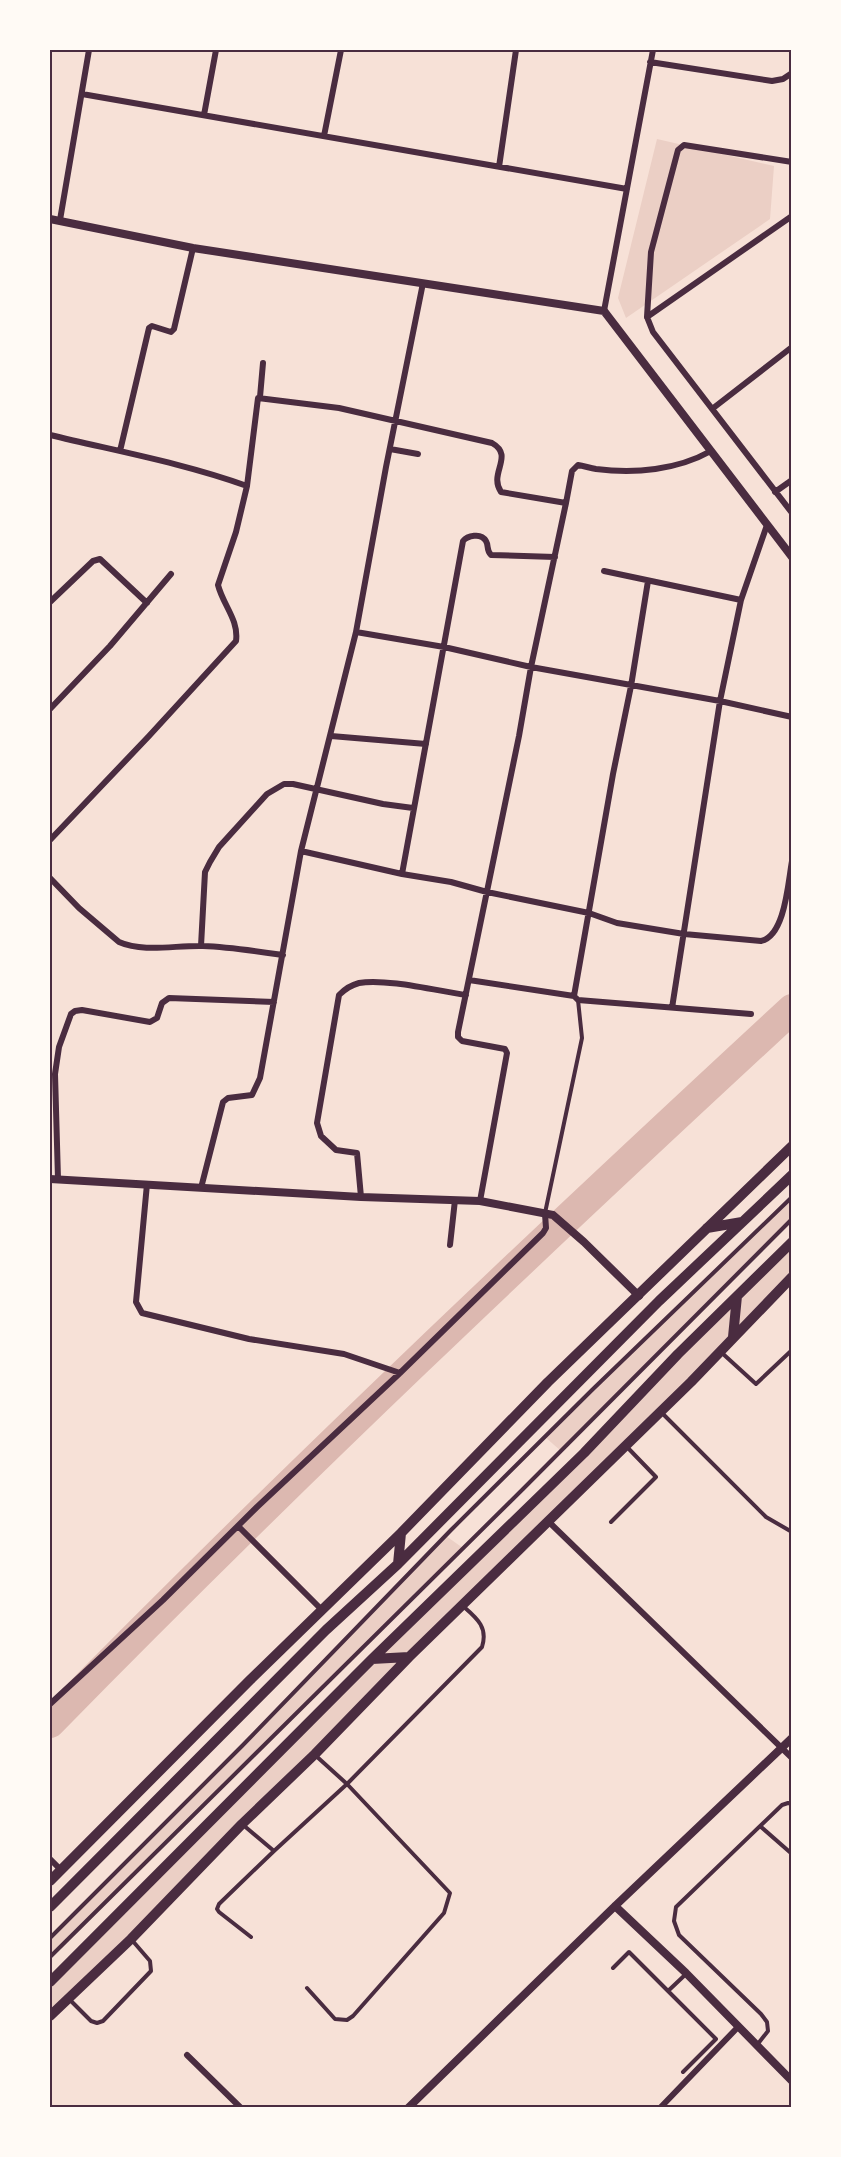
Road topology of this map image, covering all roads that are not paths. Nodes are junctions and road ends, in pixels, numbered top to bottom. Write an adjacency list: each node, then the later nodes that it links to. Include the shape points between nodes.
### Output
1 (89, 50): 8 (street)
2 (216, 50): 9 (street)
3 (341, 50): 10 (street)
4 (516, 50): 12 (street)
5 (652, 50): 6 (street)
6 (650, 62): 7 (street, via 772,81); 13 (street)
7 (792, 73)
8 (82, 94): 9 (street); 16 (street)
9 (204, 115): 10 (street)
10 (324, 136): 12 (street)
11 (792, 162): 20 (street, via 684,145 678,150 651,252)
12 (499, 167): 13 (street)
13 (627, 189): 19 (street)
14 (792, 216): 20 (street)
15 (50, 219): 16 (street)
16 (60, 220): 17 (street)
17 (194, 248): 18 (street); 29 (street, via 174,329 171,332 149,327)
18 (423, 283): 19 (street); 25 (street)
19 (604, 311): 28 (street)
20 (647, 317): 24 (street, via 653,332)
21 (792, 347): 24 (street)
22 (263, 363): 23 (street)
23 (260, 397): 25 (street); 32 (street)
24 (712, 409): 33 (street)
25 (397, 420): 27 (street); 34 (street, via 492,442 503,455 496,477 501,492)
26 (50, 435): 29 (street)
27 (390, 449): 30 (street); 45 (street)
28 (711, 451): 34 (street, via 654,470 575,466); 36 (street)
29 (120, 452): 32 (street, via 207,472)
30 (418, 454)
31 (792, 480): 33 (street)
32 (247, 486): 56 (street, via 218,585 236,627 236,641)
33 (776, 492): 35 (street)
34 (566, 503): 37 (street)
35 (792, 513)
36 (767, 525): 38 (street); 42 (street)
37 (555, 557): 46 (street, via 491,555 484,538 466,537); 47 (street)
38 (792, 557)
39 (604, 571): 41 (street)
40 (171, 574): 44 (street)
41 (648, 581): 42 (street); 48 (street)
42 (741, 600): 49 (street)
43 (50, 602): 44 (street, via 93,561 100,559)
44 (147, 603): 50 (street)
45 (356, 632): 46 (street); 52 (street)
46 (444, 646): 47 (street); 53 (street)
47 (531, 667): 48 (street); 61 (street)
48 (631, 686): 49 (street); 62 (street)
49 (720, 701): 51 (street); 63 (street)
50 (50, 709)
51 (792, 717)
52 (331, 736): 53 (street); 54 (street)
53 (426, 744): 55 (street)
54 (318, 789): 55 (street); 57 (street); 64 (street, via 293,784 275,788 219,847 205,872)
55 (413, 808): 59 (street)
56 (50, 840)
57 (301, 851): 59 (street); 65 (street)
58 (792, 861): 63 (street, via 780,922 773,935 761,941)
59 (402, 874): 61 (street)
60 (50, 878): 64 (street, via 119,942 130,946)
61 (487, 892): 62 (street); 66 (street)
62 (588, 913): 63 (street); 68 (street)
63 (684, 934): 70 (street)
64 (201, 946): 65 (street)
65 (283, 955): 69 (street)
66 (470, 980): 67 (street); 68 (street)
67 (466, 995): 79 (street, via 367,983 351,986 339,995 317,1123 321,1136 336,1150 357,1153); 82 (street, via 458,1032 460,1040 507,1052)
68 (576, 998): 70 (street); 83 (lane, via 582,1038)
69 (274, 1002): 73 (street, via 169,998 162,1003 157,1018 150,1022 75,1011 59,1047); 78 (street, via 257,1087 252,1095 223,1102)
70 (672, 1008): 71 (street)
71 (751, 1014)
72 (50, 1066): 73 (street)
73 (56, 1074): 76 (street)
74 (792, 1146): 86 (main road)
75 (792, 1175): 85 (main road)
76 (54, 1179): 77 (street)
77 (147, 1184): 78 (street); 95 (street, via 136,1302 142,1313 249,1339 344,1354)
78 (201, 1188): 79 (street)
79 (361, 1197): 81 (street)
80 (792, 1197): 125 (lane, via 460,1521)
81 (455, 1200): 82 (street); 88 (street)
82 (480, 1201): 83 (street)
83 (545, 1214): 90 (street, via 555,1216); 95 (street, via 543,1233)
84 (792, 1219): 127 (lane)
85 (743, 1222): 86 (main road); 103 (main road, via 659,1301)
86 (706, 1228): 90 (main road)
87 (792, 1242): 91 (main road)
88 (450, 1245)
89 (792, 1277): 92 (main road)
90 (639, 1296): 102 (main road, via 548,1382)
91 (737, 1296): 92 (main road); 107 (main road, via 584,1453)
92 (733, 1337): 94 (main road)
93 (792, 1350): 94 (lane, via 756,1384)
94 (720, 1351): 96 (main road)
95 (400, 1373): 100 (street, via 257,1507)
96 (660, 1411): 97 (main road); 101 (lane, via 766,1517)
97 (626, 1446): 98 (main road); 99 (lane, via 656,1477)
98 (549, 1522): 104 (main road); 110 (street)
99 (611, 1522)
100 (240, 1528): 105 (street); 108 (street, via 217,1545)
101 (792, 1532)
102 (401, 1533): 103 (main road); 105 (main road)
103 (399, 1564): 123 (main road, via 326,1630)
104 (462, 1605): 106 (main road); 113 (lane, via 484,1628 482,1647)
105 (322, 1610): 120 (main road)
106 (410, 1657): 107 (main road); 111 (main road)
107 (372, 1659): 130 (main road)
108 (50, 1704)
109 (792, 1738): 110 (street)
110 (782, 1749): 112 (street); 122 (street)
111 (315, 1754): 113 (lane); 115 (main road)
112 (792, 1758)
113 (347, 1784): 117 (lane); 131 (lane, via 450,1893 444,1913 347,2020 334,2019)
114 (792, 1804): 116 (lane, via 782,1805)
115 (242, 1824): 117 (lane); 126 (main road)
116 (760, 1826): 118 (lane); 136 (lane, via 675,1907 674,1921 679,1935 767,2022 768,2031)
117 (274, 1851): 124 (lane, via 219,1904 219,1912)
118 (792, 1854)
119 (50, 1859): 120 (street)
120 (61, 1870): 121 (main road)
121 (50, 1881)
122 (615, 1906): 129 (street); 141 (street)
123 (50, 1907)
124 (251, 1937)
125 (50, 1938)
126 (131, 1939): 133 (main road); 133 (lane, via 150,1961 151,1971 104,2021 91,2020)
127 (50, 1957)
128 (613, 1968): 132 (lane, via 628,1952)
129 (686, 1973): 132 (lane); 135 (street)
130 (50, 1982)
131 (307, 1988)
132 (668, 1991): 138 (lane, via 716,2039)
133 (68, 1998): 134 (main road)
134 (50, 2016)
135 (738, 2027): 136 (street); 142 (street)
136 (757, 2045): 139 (street)
137 (187, 2055): 140 (street)
138 (683, 2072)
139 (792, 2081)
140 (241, 2108)
141 (408, 2108)
142 (660, 2108)

